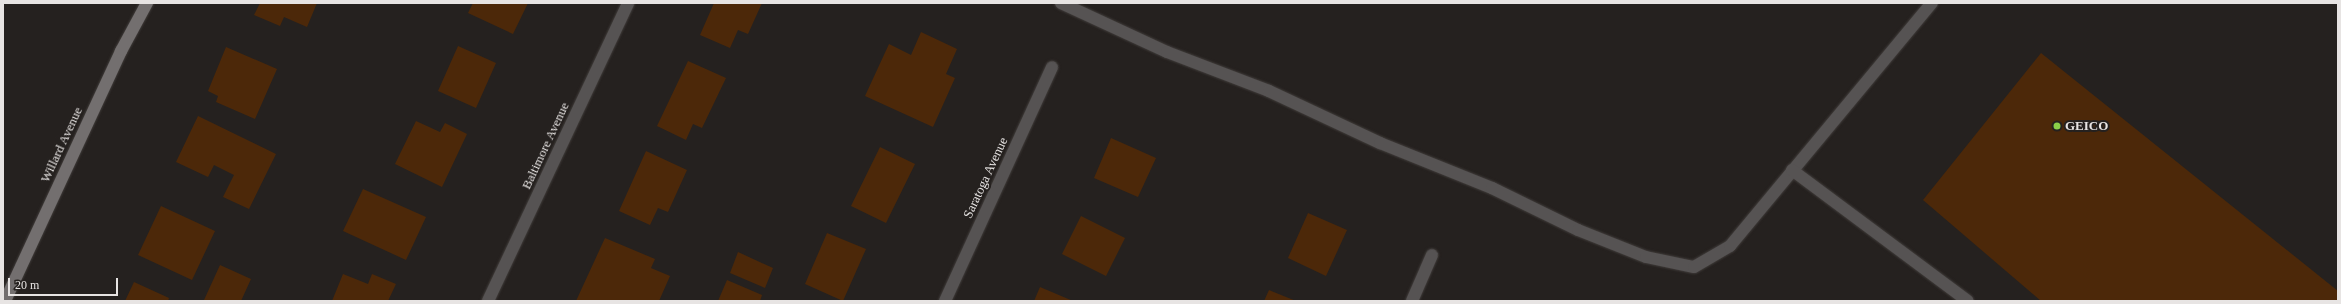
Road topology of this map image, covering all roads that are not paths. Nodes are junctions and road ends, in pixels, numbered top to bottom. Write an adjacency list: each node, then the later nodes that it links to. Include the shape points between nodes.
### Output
1 (147, 3): 8 (street, Willard Avenue, via 121,52)
2 (628, 3): 9 (street, Baltimore Avenue)
3 (1061, 3): 6 (street, via 1167,52 1269,91 1380,143 1492,188 1578,230 1646,257 1694,267 1730,246)
4 (1932, 3): 6 (street)
5 (1052, 67): 10 (street, Saratoga Avenue)
6 (1792, 170): 12 (street)
7 (1432, 255): 11 (street)
8 (5, 301)
9 (488, 301)
10 (945, 301)
11 (1412, 301)
12 (1968, 301)

